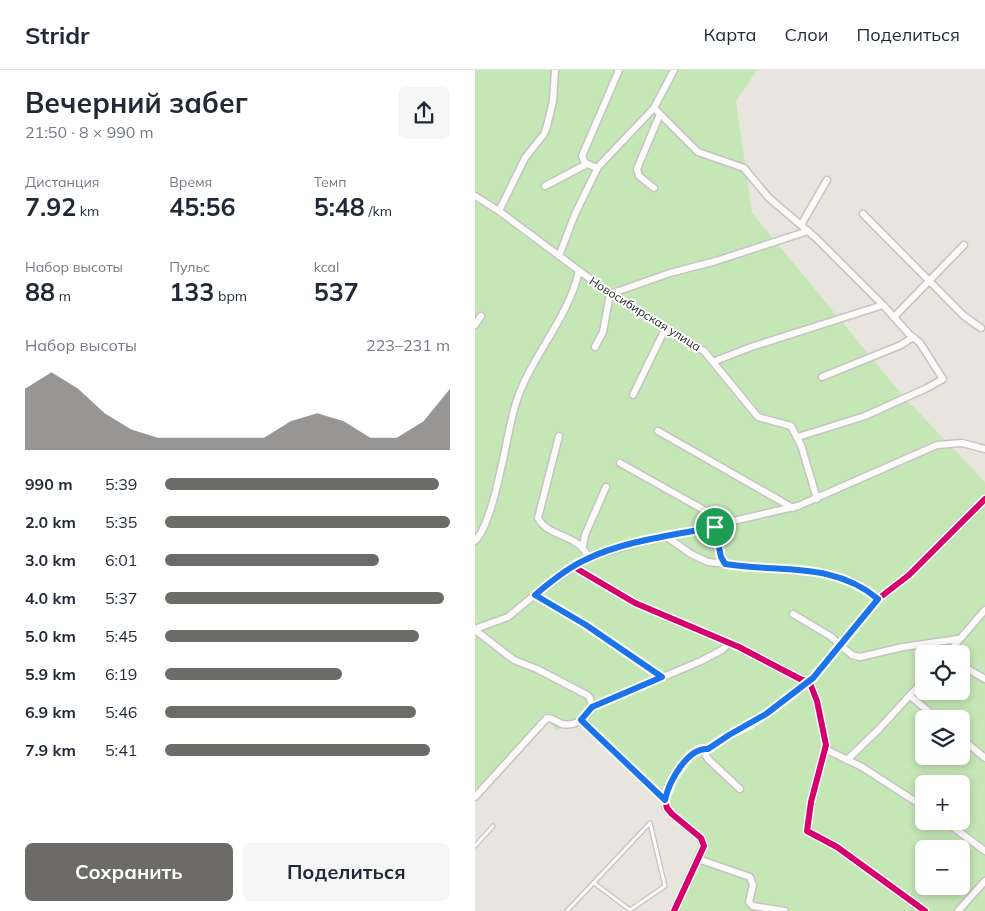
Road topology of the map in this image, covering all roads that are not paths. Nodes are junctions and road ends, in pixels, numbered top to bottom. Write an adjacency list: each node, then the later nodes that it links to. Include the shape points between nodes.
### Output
1 (555, 70): 12 (street, via 553,101 544,134 525,158)
2 (619, 70): 6 (street, via 582,156 581,160)
3 (674, 70): 4 (street)
4 (654, 108): 5 (street); 7 (street)
5 (660, 114): 10 (street, via 637,169 639,176); 14 (street, via 698,152 744,168 769,198)
6 (587, 164): 7 (street); 9 (street)
7 (597, 168): 17 (street)
8 (827, 180): 14 (street)
9 (545, 186)
10 (654, 188)
11 (475, 196): 12 (street, Новосибирская улица)
12 (499, 211): 17 (street, Новосибирская улица)
13 (863, 214): 19 (street)
14 (801, 225): 15 (street)
15 (808, 231): 20 (street); 21 (street)
16 (964, 245): 19 (street)
17 (559, 256): 18 (street, Новосибирская улица)
18 (579, 271): 20 (street, Новосибирская улица); 44 (street, via 572,295 518,394 495,494)
19 (930, 281): 23 (street); 26 (street, via 964,316)
20 (610, 294): 25 (street, Новосибирская улица); 28 (street, via 603,332)
21 (883, 305): 23 (street); 29 (street)
22 (481, 316): 24 (street)
23 (895, 317): 27 (street)
24 (475, 325)
25 (666, 327): 29 (street, Новосибирская улица, via 692,341); 31 (street)
26 (981, 328)
27 (913, 337): 30 (street); 34 (street, via 943,379 940,382 865,416)
28 (595, 347)
29 (715, 361): 34 (street, Новосибирская улица, via 751,412 791,426)
30 (822, 377)
31 (633, 395)
32 (657, 430): 40 (street)
33 (559, 436): 45 (street, via 538,518 544,525)
34 (797, 438): 38 (street, Новосибирская улица)
35 (985, 449): 38 (street, via 962,442 937,445)
36 (620, 463): 41 (street)
37 (606, 487): 45 (street)
38 (817, 498): 40 (street)
39 (985, 499): 50 (street, via 909,575)
40 (793, 508): 41 (street)
41 (729, 524): 42 (street)
42 (715, 527): 43 (street); 47 (street)
43 (667, 537): 46 (street); 47 (street, via 698,558)
44 (475, 541)
45 (583, 546): 46 (street)
46 (588, 558): 48 (street)
47 (725, 564): 50 (street, via 829,574 855,582)
48 (574, 567): 49 (street); 55 (street, via 643,607)
49 (535, 595): 53 (street, via 508,617); 59 (street)
50 (878, 599): 56 (street)
51 (985, 610): 54 (street)
52 (793, 614): 56 (street)
53 (475, 629): 64 (street, via 513,660 587,695)
54 (958, 639): 56 (street, via 903,646 860,657 852,655); 57 (street)
55 (729, 643): 59 (street, via 701,661); 61 (street)
56 (840, 644): 61 (street)
57 (954, 645)
58 (970, 670): 60 (street)
59 (662, 677): 64 (street)
60 (985, 679)
61 (809, 681): 68 (street, via 749,725 708,749); 69 (street, via 825,732)
62 (915, 690): 63 (street)
63 (910, 696): 65 (street); 71 (street)
64 (592, 707): 66 (street)
65 (927, 710)
66 (581, 720): 73 (street, via 566,724 547,718); 74 (street)
67 (970, 746): 70 (street)
68 (701, 748): 72 (street, via 708,759); 74 (street, via 691,754 673,780)
69 (825, 749): 71 (street); 86 (street, via 807,831 837,847)
70 (985, 758)
71 (847, 760): 75 (street)
72 (740, 789)
73 (475, 797)
74 (665, 800): 80 (street, via 672,814 704,841)
75 (915, 801)
76 (493, 826): 78 (lane)
77 (957, 830): 79 (street)
78 (475, 846)
79 (985, 851)
80 (698, 860): 84 (street); 85 (street, via 750,877 753,885 749,902 753,906)
81 (985, 881): 87 (street)
82 (594, 883): 82 (lane, via 629,910 665,886 650,823); 83 (lane)
83 (567, 911)
84 (674, 911)
85 (785, 911)
86 (925, 911)
87 (958, 911)

